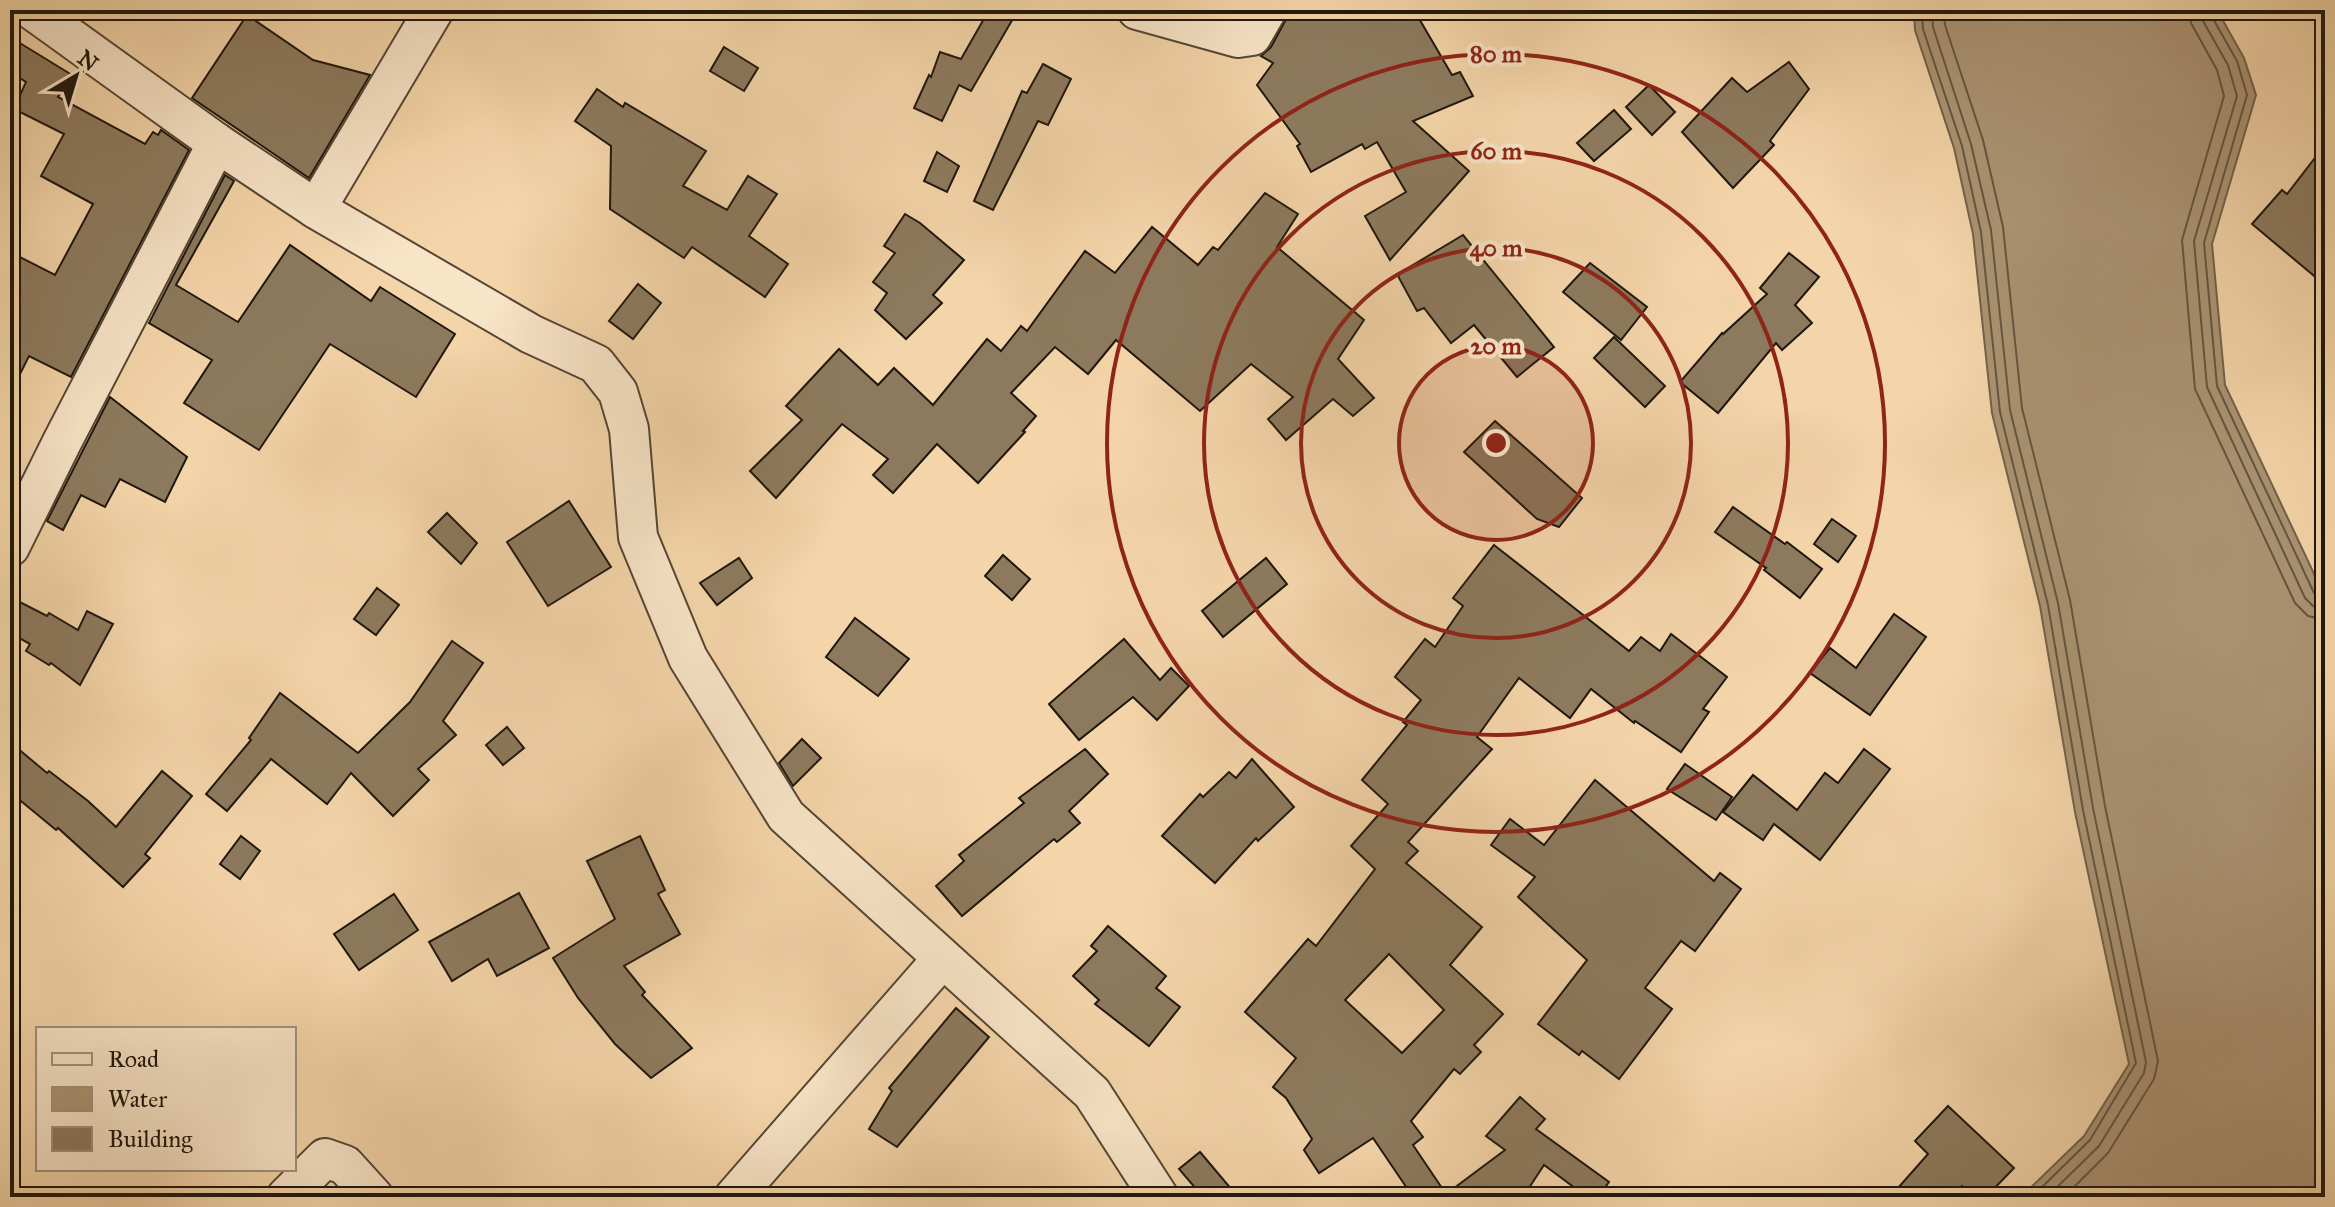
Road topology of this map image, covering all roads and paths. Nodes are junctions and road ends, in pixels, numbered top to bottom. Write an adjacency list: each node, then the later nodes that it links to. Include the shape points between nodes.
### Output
1 (32, 10): 5 (street)
2 (434, 10): 6 (street)
3 (1137, 10): 4 (street, via 1238,38 1252,36)
4 (1267, 10)
5 (217, 143): 6 (street); 7 (street)
6 (316, 209): 8 (street, via 531,334 596,364 618,392 629,429 638,537 688,658 786,816)
7 (10, 547)
8 (942, 959): 11 (street); 12 (street, via 1092,1093)
9 (286, 1197): 10 (street, via 325,1158 345,1165)
10 (374, 1197)
11 (734, 1197)
12 (1159, 1197)

